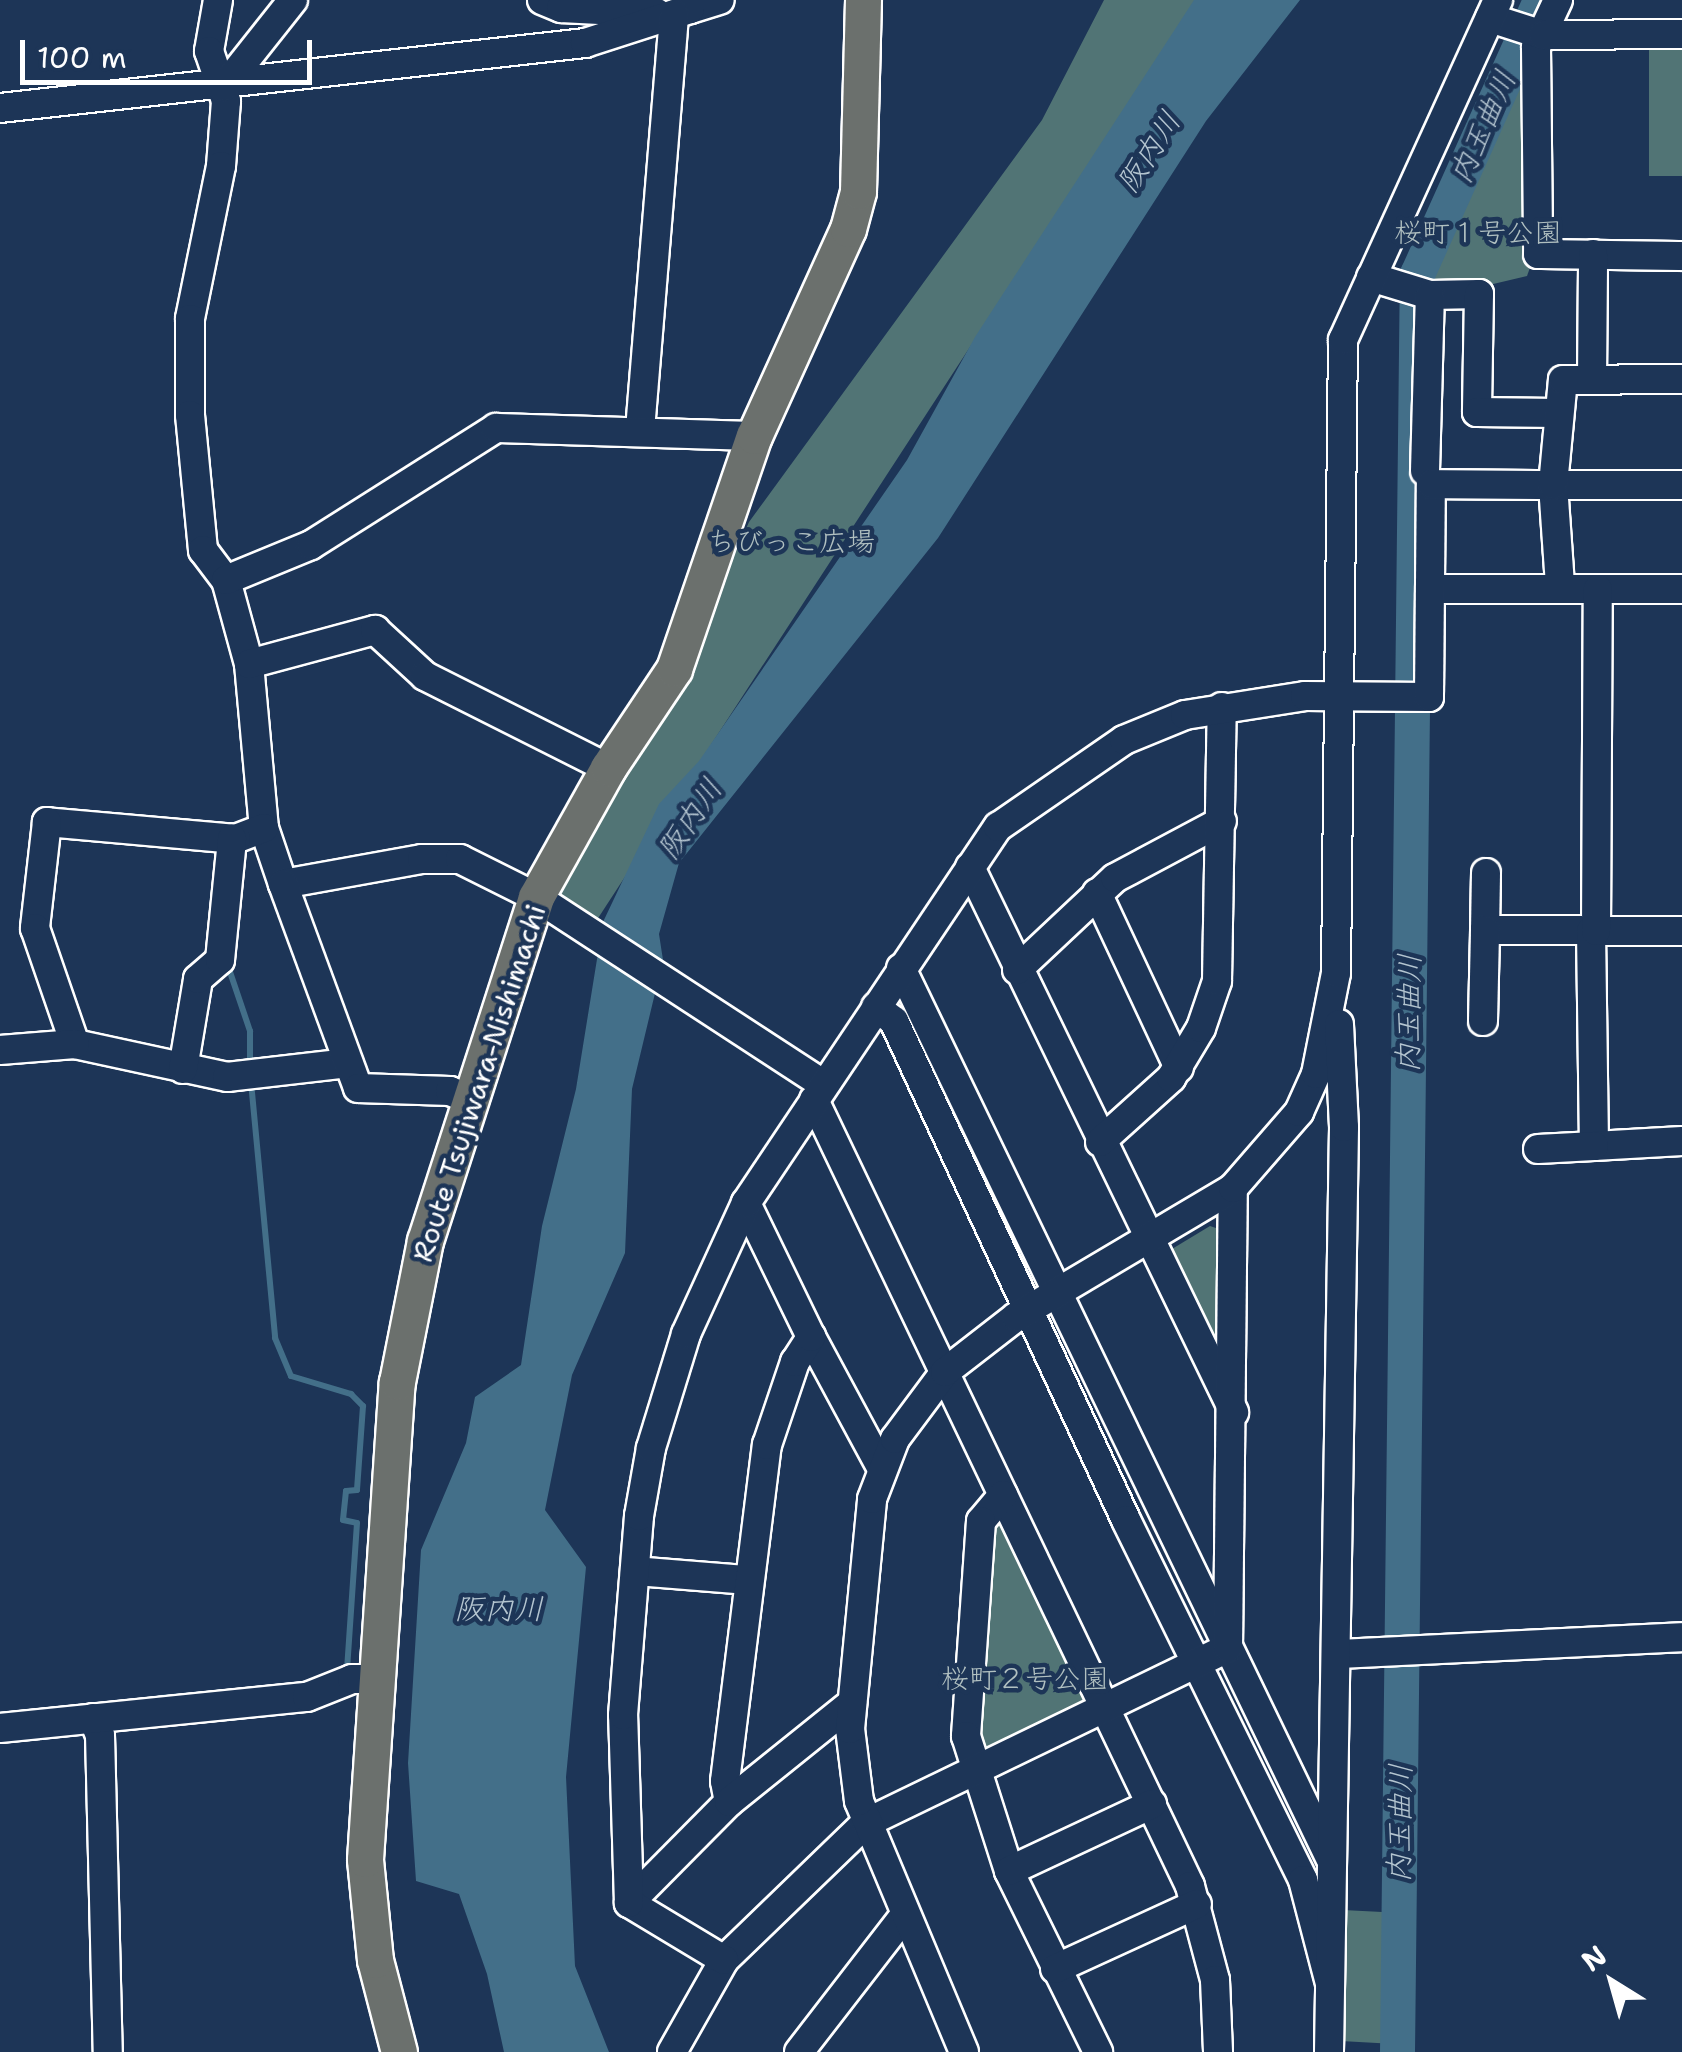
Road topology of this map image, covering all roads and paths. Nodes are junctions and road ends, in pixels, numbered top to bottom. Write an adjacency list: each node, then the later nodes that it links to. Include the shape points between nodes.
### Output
1 (218, 0): 11 (street, via 210,52)
2 (293, 0): 11 (street)
3 (542, 0): 7 (street)
4 (720, 0): 8 (street)
5 (864, 0): 21 (main road, Route Tsujiwara-Nishimachi, via 858,190 842,242)
6 (1558, 0): 9 (street)
7 (597, 5): 8 (street)
8 (685, 8): 11 (street, via 585,43); 20 (street)
9 (1517, 22): 10 (street); 13 (street, via 1536,48 1538,254); 15 (street)
10 (1682, 34)
11 (220, 84): 12 (street); 25 (street, via 220,166 190,319 190,415 203,550)
12 (0, 108)
13 (1593, 254): 14 (street); 18 (street)
14 (1682, 256)
15 (1371, 277): 16 (street); 31 (street, via 1343,340)
16 (1421, 292): 19 (street, via 1479,294 1477,412); 22 (street)
17 (1682, 379): 18 (street)
18 (1592, 380): 19 (street, via 1563,380)
19 (1557, 413): 23 (street)
20 (640, 430): 21 (street); 25 (street, via 496,428 312,545)
21 (754, 436): 33 (main road, Route Tsujiwara-Nishimachi, via 674,669)
22 (1425, 471)
23 (1554, 484): 24 (street); 26 (street); 27 (street, via 1431,484)
24 (1682, 486)
25 (226, 580): 30 (street)
26 (1560, 585): 27 (street, via 1541,592); 28 (street)
27 (1430, 589): 31 (street, via 1413,696)
28 (1598, 589): 29 (street); 43 (street)
29 (1682, 589)
30 (248, 664): 33 (street, via 374,630 426,676); 35 (street)
31 (1338, 695): 32 (street); 46 (street)
32 (1222, 707): 34 (street); 36 (street, via 1145,728 1097,757 998,827)
33 (608, 768): 40 (main road, Route Tsujiwara-Nishimachi)
34 (1222, 821): 39 (street, via 1134,865); 52 (street, via 1217,981)
35 (244, 836): 38 (street); 49 (street, via 48,822 35,928); 53 (street, via 220,960 198,979)
36 (970, 867): 44 (street); 45 (street)
37 (1486, 874): 41 (street)
38 (283, 884): 40 (street, via 422,859 460,859); 51 (street)
39 (1097, 893): 45 (street); 52 (street)
40 (547, 906): 54 (street, via 732,1025); 55 (main road, Route Tsujiwara-Nishimachi)
41 (1485, 930): 43 (street); 48 (street)
42 (1682, 930): 43 (street)
43 (1594, 931): 60 (street)
44 (901, 968): 47 (street); 65 (street)
45 (1017, 970): 59 (street)
46 (1336, 972): 56 (street, via 1327,1038); 57 (street)
47 (876, 1006): 54 (street); 66 (street, via 894,1022)
48 (1483, 1021)
49 (75, 1044): 50 (street); 53 (street)
50 (0, 1050)
51 (348, 1062): 53 (street, via 252,1074); 55 (street, via 358,1088 450,1091)
52 (1179, 1068): 59 (street)
53 (183, 1069)
54 (819, 1092): 63 (street); 68 (street)
55 (469, 1098): 78 (main road, Route Tsujiwara-Nishimachi, via 425,1240 398,1382)
56 (1299, 1112): 57 (street); 62 (street)
57 (1344, 1127): 76 (street)
58 (1682, 1141): 60 (street)
59 (1100, 1142): 64 (street)
60 (1594, 1146): 61 (street)
61 (1538, 1148)
62 (1233, 1188): 64 (street); 69 (street)
63 (746, 1203): 67 (street); 72 (street, via 702,1292 669,1388 645,1475)
64 (1148, 1244): 65 (street); 69 (street)
65 (1056, 1296): 66 (street); 75 (street)
66 (1028, 1310): 68 (street); 77 (street)
67 (811, 1337): 70 (street); 73 (street, via 795,1362 766,1445)
68 (945, 1372): 70 (street); 71 (street)
69 (1235, 1414): 75 (street)
70 (881, 1468): 79 (street)
71 (1003, 1495): 80 (street); 83 (street, via 981,1521 971,1608 964,1718)
72 (635, 1571): 73 (street); 89 (street, via 623,1714)
73 (747, 1580): 84 (street, via 725,1780)
74 (1682, 1638): 76 (street)
75 (1228, 1648): 77 (street); 87 (street)
76 (1338, 1654): 87 (street)
77 (1198, 1663): 80 (street); 94 (street, via 1303,1880)
78 (377, 1678): 81 (street, via 352,1679 306,1697); 96 (main road, Route Tsujiwara-Nishimachi, via 366,1860 375,1960)
79 (852, 1704): 84 (street); 86 (street, via 852,1750)
80 (1108, 1706): 83 (street); 85 (street)
81 (93, 1718): 82 (street); 95 (street, via 100,1736)
82 (0, 1728)
83 (975, 1772): 86 (street); 88 (street)
84 (729, 1802): 89 (street)
85 (1152, 1804): 88 (street); 90 (street)
86 (866, 1823): 91 (street); 92 (street)
87 (1333, 1864): 94 (street)
88 (1008, 1870): 93 (street)
89 (629, 1902): 92 (street)
90 (1197, 1904): 93 (street); 101 (street, via 1215,1980)
91 (905, 1915): 98 (street); 99 (street)
92 (724, 1960): 97 (street)
93 (1055, 1969): 100 (street)
94 (1330, 1984): 102 (street)
95 (108, 2052)
96 (399, 2052)
97 (672, 2052)
98 (798, 2052)
99 (964, 2052)
100 (1098, 2052)
101 (1218, 2052)
102 (1328, 2052)

